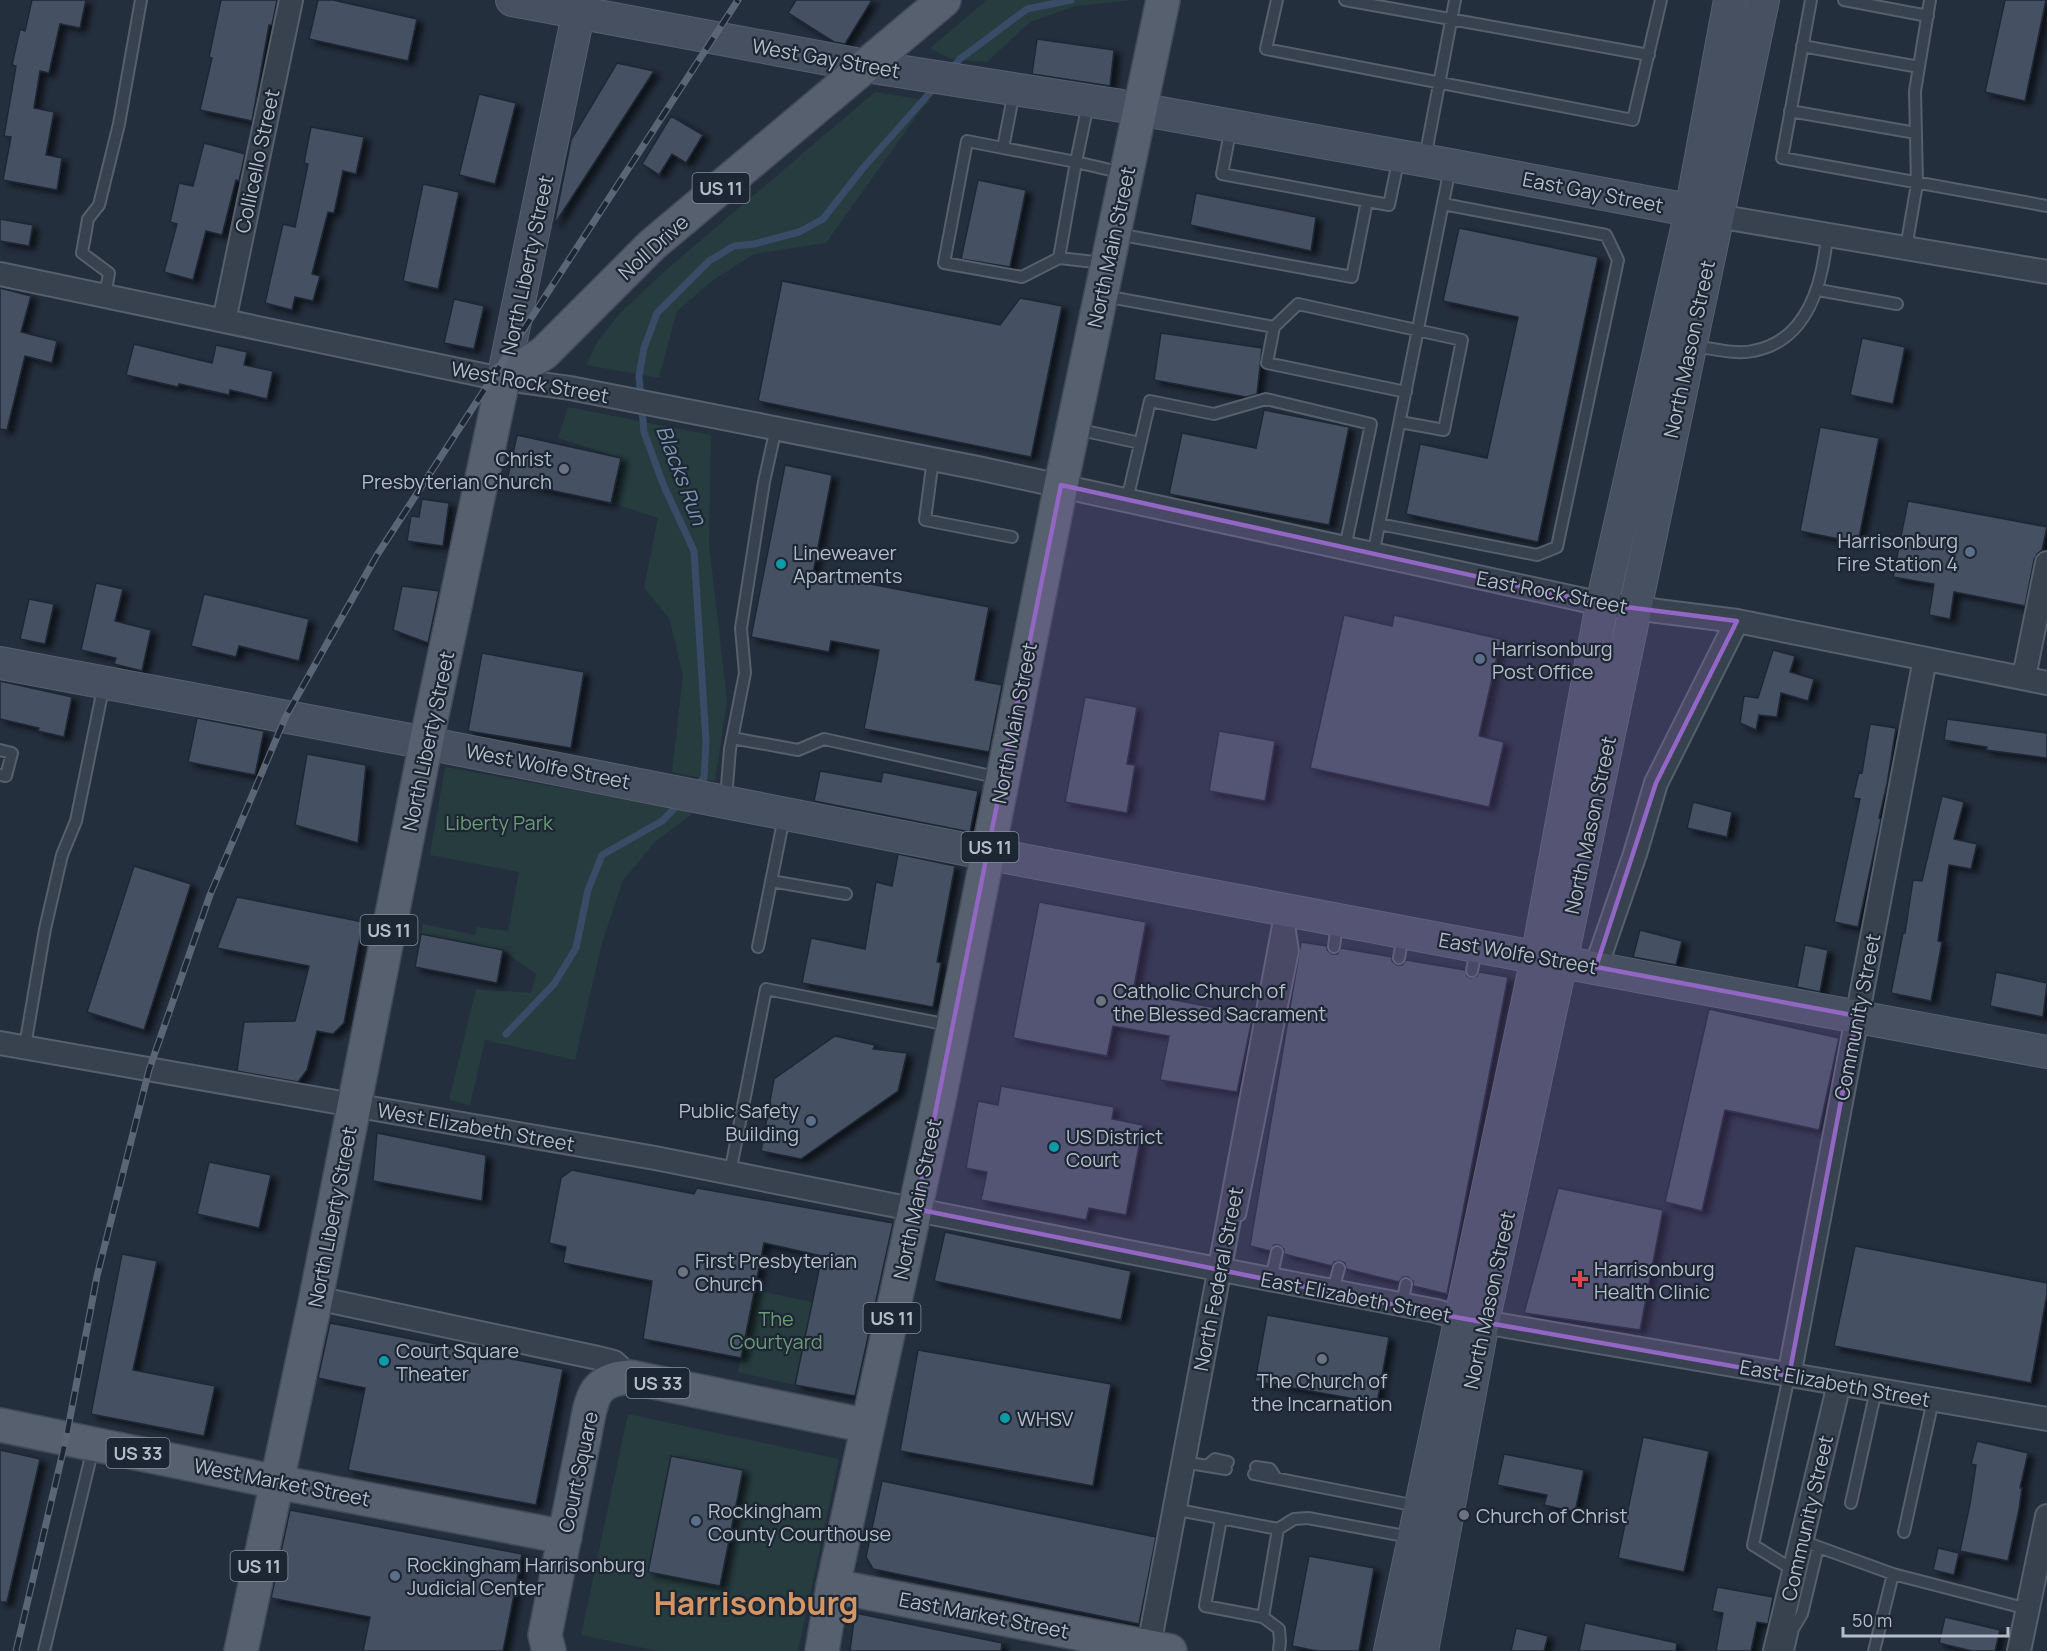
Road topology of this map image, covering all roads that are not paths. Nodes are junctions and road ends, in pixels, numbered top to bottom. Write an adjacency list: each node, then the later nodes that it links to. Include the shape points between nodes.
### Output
1 (141, 0): 45 (lane, via 119,124 99,205 88,219 82,253 108,273)
2 (291, 0): 48 (street, Collicello Street)
3 (512, 0): 15 (street, West Gay Street)
4 (944, 0): 20 (main road, Noll Drive / US 11)
5 (1163, 0): 25 (main road, North Main Street / US 11)
6 (1277, 0): 22 (lane, via 1266,49)
7 (1345, 0): 17 (lane)
8 (1455, 0): 17 (lane)
9 (1661, 0): 19 (lane)
10 (1730, 0): 37 (street, North Mason Street)
11 (1763, 0): 37 (street, North Mason Street)
12 (1811, 0): 18 (lane)
13 (1844, 0): 16 (lane)
14 (1930, 0): 16 (lane)
15 (580, 6): 20 (street, West Gay Street); 52 (street, North Liberty Street)
16 (1928, 16): 21 (lane)
17 (1451, 19): 19 (lane); 22 (lane)
18 (1802, 46): 21 (lane); 26 (lane)
19 (1649, 55): 22 (lane, via 1633,120)
20 (866, 66): 23 (street, West Gay Street); 52 (main road, Noll Drive / US 11, via 652,245 544,353)
21 (1919, 67): 28 (lane)
22 (1440, 82): 30 (lane)
23 (1014, 89): 24 (street, West Gay Street); 29 (lane)
24 (1088, 101): 25 (street, West Gay Street); 31 (lane)
25 (1140, 110): 27 (street, East Gay Street); 32 (main road, North Main Street / US 11)
26 (1790, 111): 28 (lane); 33 (lane, via 1782,158)
27 (1231, 126): 30 (street, East Gay Street); 34 (lane, via 1222,174)
28 (1916, 133): 33 (lane)
29 (1003, 148): 31 (lane); 41 (lane, via 967,141 945,263 1022,277)
30 (1424, 161): 34 (lane, via 1389,205); 35 (lane); 37 (street, East Gay Street)
31 (1076, 162): 32 (lane); 41 (lane)
32 (1126, 174): 39 (main road, North Main Street / US 11)
33 (1917, 184): 36 (lane); 40 (lane)
34 (1367, 201): 39 (lane, via 1352,277)
35 (1443, 204): 50 (lane); 61 (lane, via 1606,235 1618,260 1557,547 1537,555)
36 (2047, 206)
37 (1704, 213): 38 (street, East Gay Street); 51 (street, North Mason Street); 66 (street, North Mason Street)
38 (1827, 235): 40 (street, East Gay Street); 44 (lane)
39 (1111, 248): 41 (lane); 46 (main road, North Main Street / US 11)
40 (1906, 248): 42 (street, East Gay Street)
41 (1059, 258)
42 (2047, 272)
43 (0, 274): 45 (street, West Rock Street)
44 (1818, 290): 47 (lane); 51 (lane, via 1804,317 1787,337 1770,346 1731,351)
45 (105, 296): 48 (street, West Rock Street)
46 (1101, 296): 49 (lane); 55 (main road, North Main Street / US 11)
47 (1897, 304)
48 (224, 321): 52 (street, West Rock Street)
49 (1274, 327): 50 (lane, via 1298,304); 53 (lane, via 1267,363)
50 (1418, 329): 53 (lane); 54 (lane, via 1462,340 1444,430)
51 (1690, 345): 67 (street, North Mason Street)
52 (503, 380): 56 (street, West Rock Street, via 570,388); 75 (main road, North Liberty Street / US 11)
53 (1406, 392): 54 (lane)
54 (1400, 422): 61 (lane)
55 (1073, 428): 57 (lane); 59 (main road, North Main Street / US 11)
56 (776, 429): 58 (street, West Rock Street); 74 (lane, via 741,628 745,673)
57 (1140, 443): 60 (lane); 63 (lane, via 1150,401 1214,414 1266,399 1371,424)
58 (933, 459): 59 (street, West Rock Street); 62 (lane, via 925,520)
59 (1061, 485): 60 (street, East Rock Street); 78 (main road, North Main Street / US 11)
60 (1127, 500): 63 (street, East Rock Street)
61 (1379, 524): 64 (lane)
62 (1012, 537)
63 (1345, 549): 64 (street, East Rock Street)
64 (1373, 555): 66 (street, East Rock Street)
65 (2047, 563): 71 (street)
66 (1602, 604): 67 (street, East Rock Street); 86 (street, North Mason Street)
67 (1635, 609): 68 (street, East Rock Street); 86 (street, North Mason Street)
68 (1737, 621): 69 (street, East Rock Street); 87 (street, North Mason Street, via 1656,783)
69 (1925, 659): 71 (street, East Rock Street); 88 (street, Community Street)
70 (0, 663): 72 (street, West Wolfe Street)
71 (2024, 677): 73 (street, East Rock Street)
72 (105, 682): 75 (street, West Wolfe Street); 91 (lane, via 76,821 63,855 45,928)
73 (2047, 682)
74 (732, 738): 78 (lane, via 798,750 824,739); 79 (lane)
75 (426, 743): 79 (street, West Wolfe Street); 93 (main road, North Liberty Street / US 11)
76 (0, 750): 77 (lane, via 12,753 6,776)
77 (0, 775)
78 (1004, 778): 81 (main road, North Main Street / US 11)
79 (713, 799): 80 (street, West Wolfe Street)
80 (784, 813): 81 (street, West Wolfe Street); 82 (lane)
81 (988, 854): 84 (street, East Wolfe Street); 89 (main road, North Main Street / US 11)
82 (771, 881): 83 (lane); 85 (lane)
83 (846, 894)
84 (1287, 910): 86 (street, East Wolfe Street, via 1335,933 1474,959); 98 (street, North Federal Street)
85 (758, 947)
86 (1549, 960): 87 (street, East Wolfe Street); 102 (street, North Mason Street)
87 (1596, 967): 88 (street, East Wolfe Street)
88 (1857, 1016): 92 (street, East Wolfe Street); 103 (street, Community Street)
89 (953, 1026): 94 (lane, via 766,989); 95 (main road, North Main Street / US 11)
90 (0, 1043): 91 (street, West Elizabeth Street)
91 (25, 1046): 93 (street, West Elizabeth Street)
92 (2047, 1052)
93 (354, 1106): 94 (street, West Elizabeth Street); 101 (main road, North Liberty Street / US 11)
94 (730, 1173): 95 (street, West Elizabeth Street)
95 (916, 1209): 98 (street, East Elizabeth Street); 110 (main road, North Main Street / US 11)
96 (1277, 1252): 99 (lane)
97 (1339, 1268): 100 (lane)
98 (1220, 1269): 99 (street, East Elizabeth Street); 112 (street, North Federal Street)
99 (1271, 1279): 100 (street, East Elizabeth Street)
100 (1333, 1291): 102 (street, East Elizabeth Street, via 1404,1294)
101 (316, 1298): 104 (street, via 614,1362); 115 (main road, North Liberty Street / US 11)
102 (1472, 1320): 103 (street, East Elizabeth Street); 117 (street, North Mason Street); 138 (street, North Mason Street)
103 (1789, 1376): 105 (street, East Elizabeth Street); 126 (lane, via 1753,1545)
104 (630, 1377): 110 (main road, US 33); 123 (main road, Court Square / US 33, via 605,1384 593,1402)
105 (1839, 1384): 106 (street, East Elizabeth Street); 125 (street, Community Street)
106 (1876, 1390): 107 (street, East Elizabeth Street); 116 (lane)
107 (1933, 1400): 108 (street, East Elizabeth Street); 122 (lane)
108 (2047, 1419)
109 (0, 1425): 111 (main road, West Market Street / US 33)
110 (868, 1426): 128 (main road, North Main Street / US 11)
111 (94, 1444): 115 (main road, West Market Street / US 33); 132 (lane)
112 (1183, 1462): 113 (lane, via 1207,1466 1215,1459); 118 (street, North Federal Street)
113 (1227, 1465)
114 (1255, 1471): 117 (lane)
115 (277, 1482): 123 (main road, West Market Street / US 33); 133 (main road, US 11)
116 (1851, 1503)
117 (1420, 1506): 124 (street, North Mason Street)
118 (1173, 1509): 120 (lane); 131 (street, North Federal Street)
119 (2047, 1516): 129 (street)
120 (1221, 1519): 121 (lane); 130 (lane, via 1205,1606)
121 (1278, 1529): 124 (lane, via 1294,1519 1308,1518); 130 (lane)
122 (1904, 1532)
123 (565, 1537): 134 (main road, Court Square / US 33, via 545,1635)
124 (1414, 1538): 137 (street, North Mason Street)
125 (1810, 1544): 126 (street, Community Street); 127 (lane); 140 (lane, via 1802,1614 1792,1629)
126 (1795, 1571): 139 (street, Community Street)
127 (1893, 1574): 129 (lane); 141 (lane)
128 (833, 1586): 131 (main road, East Market Street); 135 (main road, US 11)
129 (2028, 1609): 142 (street)
130 (1263, 1617): 136 (lane, via 1279,1629)
131 (1155, 1650)
132 (44, 1651)
133 (241, 1651)
134 (549, 1651)
135 (822, 1651)
136 (1279, 1651)
137 (1390, 1651)
138 (1422, 1651)
139 (1775, 1651)
140 (1788, 1651)
141 (1874, 1651)
142 (2019, 1651)

